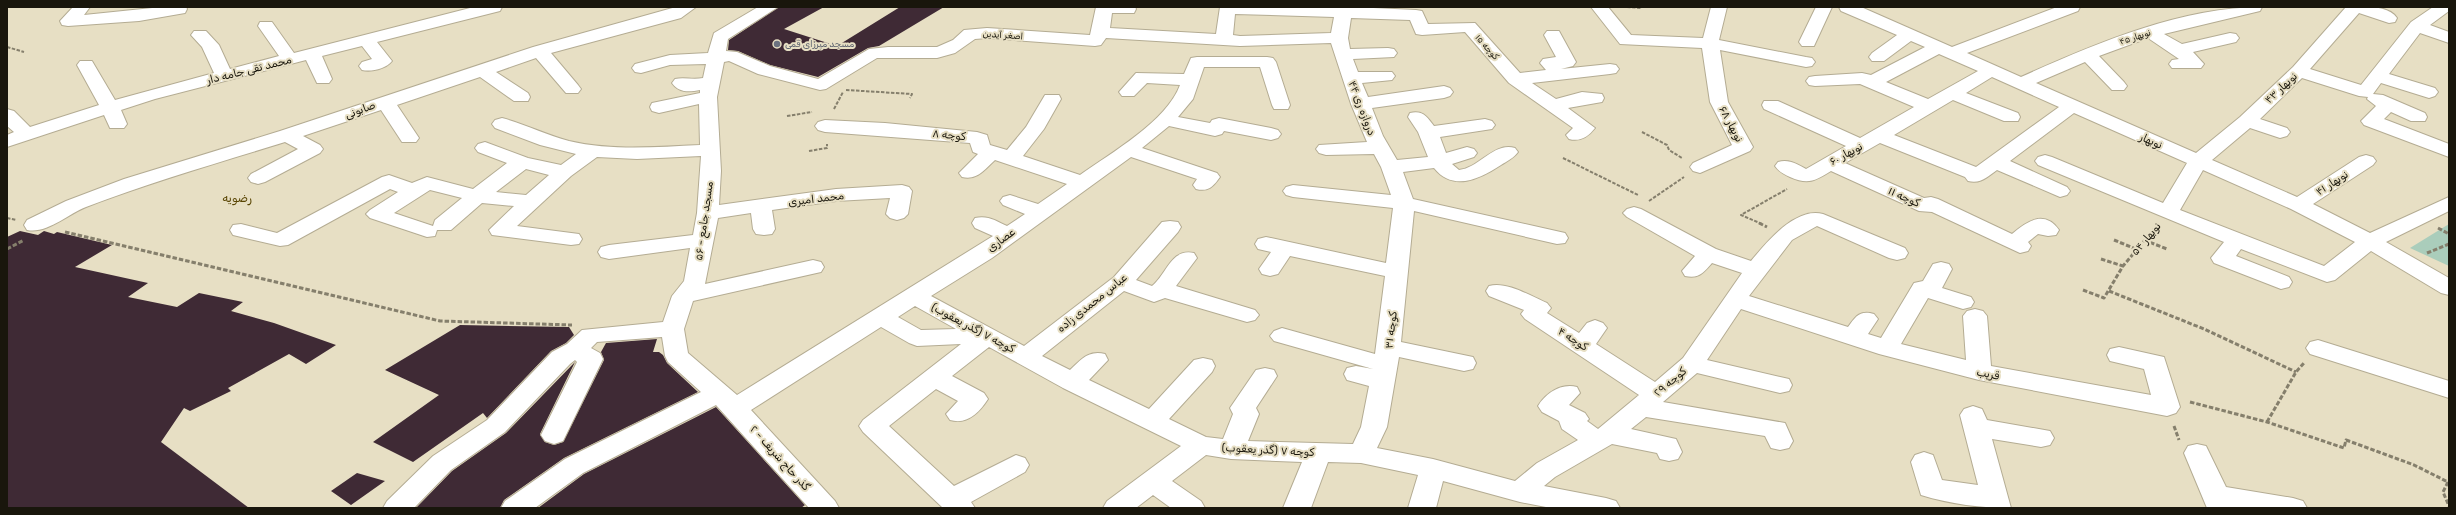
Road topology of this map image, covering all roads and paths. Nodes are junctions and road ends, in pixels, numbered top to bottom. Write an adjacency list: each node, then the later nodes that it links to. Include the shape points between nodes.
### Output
1 (82, 7): 15 (street, via 68,21 139,16)
2 (494, 7): 30 (street, محمد تقی جامه دار)
3 (688, 7): 38 (street, صابونی, via 675,14 573,47)
4 (770, 7): 43 (street, ۵۶ - مسجد جامع, via 720,37)
5 (1599, 7): 32 (street, via 1626,40)
6 (1627, 7): 13 (path)
7 (1719, 7): 32 (street, نوبهار ۶۸)
8 (1824, 7): 31 (street)
9 (2072, 7): 37 (street)
10 (2254, 7): 23 (street, نوبهار ۴۵)
11 (2356, 7): 19 (street); 53 (street, نوبهار ۴۳)
12 (1236, 8): 17 (street); 36 (street)
13 (1642, 8)
14 (1858, 8): 25 (street, نوبهار)
15 (178, 9)
16 (1128, 9): 24 (street, via 1104,8)
17 (1344, 10): 22 (street, via 1416,15 1422,30); 33 (street, دروازه ری ۴۴)
18 (2443, 13): 21 (street)
19 (2389, 18)
20 (266, 26): 45 (street)
21 (2417, 26): 29 (street); 57 (street)
22 (1425, 30): 35 (street); 60 (street, کوچه ۱۵, via 1469,27)
23 (2150, 32): 28 (street, via 2179,57); 42 (street, نوبهار ۴۵)
24 (1101, 33): 36 (street); 66 (street, اصغر آیدین, via 1098,40 1090,42 987,33 970,34 959,46 936,53 874,52)
25 (1910, 34): 37 (street, نوبهار); 44 (street)
26 (200, 35): 55 (street, via 210,45)
27 (1553, 35): 54 (street, via 1567,62 1549,63)
28 (2230, 38)
29 (2449, 38)
30 (365, 39): 41 (street, محمد تقی جامه دار); 48 (street, via 383,61)
31 (1808, 42)
32 (1710, 43): 46 (street); 133 (street, نوبهار ۶۸, via 1719,102 1743,147)
33 (1341, 46): 36 (street); 40 (street); 58 (street, دروازه ری ۴۴)
34 (7, 47): 39 (path)
35 (1439, 47)
36 (1235, 48): 61 (street, عصاری, via 1197,62); 84 (street, via 1267,62)
37 (1946, 50): 52 (street, نوبهار); 63 (street, via 1914,58)
38 (539, 51): 51 (street, صابونی); 68 (street)
39 (24, 52)
40 (1388, 53)
41 (312, 54): 45 (street, محمد تقی جامه دار); 59 (street)
42 (2087, 54): 65 (street, نوبهار ۴۵); 67 (street)
43 (716, 57): 49 (street, via 670,60); 66 (street, via 731,56 764,70); 69 (street, ۵۶ - مسجد جامع)
44 (1878, 57)
45 (290, 60): 55 (street, محمد تقی جامه دار, via 259,76)
46 (1806, 62)
47 (86, 65): 89 (street)
48 (368, 66)
49 (640, 68)
50 (1610, 68): 54 (street)
51 (480, 70): 76 (street); 80 (street, صابونی)
52 (1992, 70): 65 (street, نوبهار); 75 (street, نوبهار ۶۰)
53 (2299, 71): 73 (street); 97 (street, نوبهار ۴۳)
54 (1557, 73): 60 (street)
55 (224, 75): 89 (street, محمد تقی جامه دار, via 207,87)
56 (1386, 76): 58 (street)
57 (2377, 76): 73 (street); 74 (street)
58 (1351, 78): 91 (street, دروازه ری ۴۴)
59 (323, 79)
60 (1516, 79): 87 (street, کوچه ۱۵)
61 (1190, 80): 71 (street, via 1142,77); 96 (street, عصاری, via 1184,99)
62 (1815, 81): 63 (street, via 1862,78)
63 (1872, 82): 70 (street)
64 (681, 83): 69 (street, via 687,84 687,87)
65 (2022, 84): 86 (street, نوبهار)
66 (820, 85): 77 (path, via 844,90 912,94)
67 (2118, 86)
68 (572, 89)
69 (710, 90): 90 (street); 116 (street, ۵۶ - مسجد جامع)
70 (1892, 90): 81 (street); 88 (street)
71 (1128, 92)
72 (1444, 92): 91 (street)
73 (2364, 92): 83 (street, via 2362,94)
74 (2429, 92)
75 (1951, 93): 88 (street, نوبهار ۶۰); 93 (street)
76 (521, 97)
77 (910, 98)
78 (1595, 98): 87 (street, via 1582,98)
79 (1052, 99): 122 (street, via 1034,129)
80 (386, 101): 95 (street, صابونی); 110 (street)
81 (1874, 101)
82 (326, 103): 95 (street)
83 (2389, 104): 94 (street); 119 (street, via 2371,121 2420,147)
84 (1281, 105)
85 (1771, 105): 112 (street)
86 (2072, 105): 127 (street, نوبهار); 130 (street)
87 (1552, 106): 107 (street, کوچه ۱۵, via 1585,128)
88 (1928, 106): 109 (street, نوبهار ۶۰)
89 (110, 107): 98 (street); 105 (street, محمد تقی جامه دار)
90 (659, 107)
91 (1362, 109): 104 (street, via 1409,113); 114 (street, دروازه ری ۴۴)
92 (7, 115): 105 (street)
93 (2011, 117)
94 (2418, 117)
95 (338, 118): 108 (street, صابونی)
96 (1165, 120): 106 (street, via 1215,130 1219,124); 117 (street, عصاری)
97 (2247, 121): 103 (street); 127 (street, نوبهار ۴۳)
98 (117, 124)
99 (502, 124): 118 (street, via 542,140)
100 (1485, 125): 104 (street)
101 (825, 126): 122 (street, کوچه ۸, via 890,121 977,138 980,139 980,148)
102 (1642, 132): 133 (path)
103 (2280, 132)
104 (1428, 133): 125 (street)
105 (26, 134): 111 (street, محمد تقی جامه دار)
106 (1271, 134)
107 (1576, 135)
108 (287, 136): 137 (street, via 313,149); 157 (street, صابونی, via 210,152 129,175)
109 (1879, 136): 112 (street, نوبهار ۶۰); 130 (street, via 1977,176)
110 (409, 138)
111 (7, 141)
112 (1861, 146): 124 (street, نوبهار ۶۰)
113 (485, 148): 129 (street)
114 (1380, 148): 115 (street); 132 (street, دروازه ری ۴۴)
115 (1326, 149)
116 (710, 150): 118 (street, via 644,160); 153 (street, ۵۶ - مسجد جامع)
117 (1128, 150): 139 (street, عصاری); 140 (street, via 1210,177)
118 (593, 151): 134 (street)
119 (2449, 151)
120 (1508, 152): 125 (street, via 1468,175 1450,174)
121 (1467, 153): 125 (street)
122 (1002, 155): 135 (street); 139 (street, کوچه ۸)
123 (1563, 158): 151 (path)
124 (1837, 159): 136 (street, نوبهار ۶۰); 138 (street); 162 (street, کوچه ۱۱, via 1926,207 1931,203 2014,248 2036,225)
125 (1440, 161): 132 (street)
126 (2045, 161): 154 (street)
127 (2198, 161): 149 (street, نوبهار); 154 (street, نوبهار ۵۴)
128 (2366, 161): 149 (street, نوبهار ۴۱)
129 (522, 162): 134 (street); 144 (street)
130 (1996, 162): 143 (street)
131 (1785, 166): 136 (street)
132 (1391, 167): 148 (street, دروازه ری ۴۴)
133 (1700, 167): 151 (path)
134 (564, 172): 146 (street)
135 (969, 173)
136 (1807, 177): 163 (path, via 1741,215)
137 (258, 178)
138 (1896, 179)
139 (1083, 183): 152 (street, عصاری)
140 (1203, 185)
141 (1304, 186): 148 (street)
142 (413, 191): 144 (street, via 427,183); 144 (street, via 377,214 435,228); 161 (street, via 389,181 280,240)
143 (2060, 191)
144 (477, 196): 146 (street)
145 (1010, 201): 152 (street)
146 (532, 202): 166 (street, via 500,230)
147 (2449, 202): 171 (street)
148 (1404, 203): 165 (street); 185 (street, کوچه ۳۱)
149 (2298, 205): 171 (street, نوبهار)
150 (761, 206): 153 (street, محمد امیری); 155 (street, محمد امیری, via 866,203 902,191); 159 (street)
151 (1641, 207): 176 (street)
152 (1039, 212): 164 (street, عصاری)
153 (708, 213): 167 (street, ۵۶ - مسجد جامع)
154 (2168, 213): 169 (path, نوبهار ۵۴); 170 (street)
155 (897, 214)
156 (7, 218): 157 (path)
157 (35, 224): 202 (path, via 440,321 580,325)
158 (983, 224): 164 (street)
159 (764, 228)
160 (1170, 228): 186 (street, عباس محمدی زاده)
161 (241, 230)
162 (2048, 230)
163 (1784, 234): 175 (street, via 1816,218); 183 (street, کوچه ۲۹)
164 (1008, 235): 195 (street, عصاری, via 984,253)
165 (1557, 238)
166 (571, 240)
167 (703, 240): 174 (street); 194 (street, ۵۶ - مسجد جامع, via 695,281)
168 (2114, 240): 173 (path)
169 (2144, 240): 172 (path); 173 (path, نوبهار ۵۴)
170 (2237, 240): 171 (street, via 2326,275); 187 (street, via 2222,258)
171 (2370, 241): 188 (street, نوبهار)
172 (2167, 249)
173 (2138, 250): 179 (path, نوبهار ۵۴)
174 (609, 252)
175 (1897, 253)
176 (1708, 254): 183 (street); 184 (street)
177 (1186, 258): 189 (street)
178 (2101, 259): 179 (path)
179 (2123, 266): 193 (path, نوبهار ۵۴)
180 (813, 267): 194 (street)
181 (1270, 269): 185 (street, via 1275,246)
182 (1941, 269): 192 (street)
183 (1755, 270): 196 (street, کوچه ۲۹)
184 (1693, 271)
185 (1398, 272): 210 (street, کوچه ۳۱)
186 (1122, 282): 189 (street, via 1154,295); 206 (street, عباس محمدی زاده)
187 (2281, 282)
188 (2449, 288)
189 (1162, 289): 197 (street)
190 (2083, 290): 193 (path, via 2104,298)
191 (1497, 291): 222 (street, کوچه ۴, via 1539,308 1533,314 1589,337)
192 (1929, 291): 203 (street, via 1922,288); 212 (street, via 1969,309)
193 (2109, 291): 213 (path, via 2204,329)
194 (683, 296): 199 (street, ۵۶ - مسجد جامع)
195 (913, 296): 198 (street, عصاری); 200 (street, کوچه ۷ (گذر یعقوب))
196 (1736, 299): 203 (street, قریب, via 1859,328); 209 (street, کوچه ۲۹)
197 (1247, 315)
198 (879, 316): 200 (street, via 916,338); 221 (street, عصاری)
199 (672, 329): 202 (street); 221 (street, ۵۶ - مسجد جامع, via 677,356)
200 (988, 336): 206 (street, کوچه ۷ (گذر یعقوب)); 216 (street)
201 (1282, 336): 210 (street)
202 (583, 343): 227 (street, via 591,359); 246 (street, via 561,358 496,426 442,463)
203 (1887, 348): 212 (street, قریب)
204 (2318, 348): 213 (path); 219 (street)
205 (2119, 355): 223 (street, via 2155,363)
206 (1026, 356): 217 (street, کوچه ۷ (گذر یعقوب))
207 (1096, 360): 217 (street)
208 (1464, 363): 210 (street)
209 (1692, 364): 218 (street); 222 (street, کوچه ۲۹)
210 (1386, 365): 214 (street); 236 (street, کوچه ۳۱, via 1374,427)
211 (1203, 366): 225 (street)
212 (1979, 372): 223 (street, قریب)
213 (2296, 372): 226 (path)
214 (1356, 374)
215 (1265, 376): 232 (street, via 1243,408 1246,414)
216 (935, 378): 224 (street, via 975,399); 243 (street, via 872,426)
217 (1072, 382): 225 (street, کوچه ۷ (گذر یعقوب))
218 (1780, 384)
219 (2449, 390)
220 (1568, 393): 228 (street, via 1552,406 1576,419 1571,423)
221 (727, 400): 247 (street, عصاری, via 574,466); 248 (street, ۲ - گذر حاج شریف)
222 (1647, 400): 228 (street, کوچه ۲۹); 230 (street, via 1776,429)
223 (2165, 401): 226 (path); 235 (path, via 2184,451)
224 (959, 414)
225 (1154, 420): 231 (street, کوچه ۷ (گذر یعقوب))
226 (2266, 422): 245 (path, via 2344,448 2346,440 2414,465 2448,482 2443,492)
227 (554, 435)
228 (1604, 437): 233 (street, via 1667,446); 241 (street, کوچه ۲۹, via 1546,470)
229 (2041, 438): 244 (street, via 1975,421)
230 (1780, 441)
231 (1201, 445): 232 (street, کوچه ۷ (گذر یعقوب)); 240 (street)
232 (1231, 450): 234 (street, کوچه ۷ (گذر یعقوب))
233 (1669, 452)
234 (1319, 453): 236 (street, کوچه ۷ (گذر یعقوب)); 251 (street)
235 (2198, 453): 242 (street)
236 (1361, 454): 239 (street, کوچه ۷ (گذر یعقوب))
237 (1924, 462): 244 (street, via 1931,488)
238 (1016, 465): 243 (street)
239 (1433, 468): 241 (street, کوچه ۷ (گذر یعقوب)); 252 (street)
240 (1154, 482): 249 (street); 250 (street)
241 (1520, 492): 253 (street, کوچه ۷ (گذر یعقوب))
242 (2218, 502): 254 (street)
243 (957, 503)
244 (1996, 503)
245 (2449, 506)
246 (397, 508)
247 (515, 508)
248 (825, 508)
249 (1117, 508)
250 (1191, 508)
251 (1297, 508)
252 (1422, 508)
253 (1606, 508)
254 (2293, 508)

